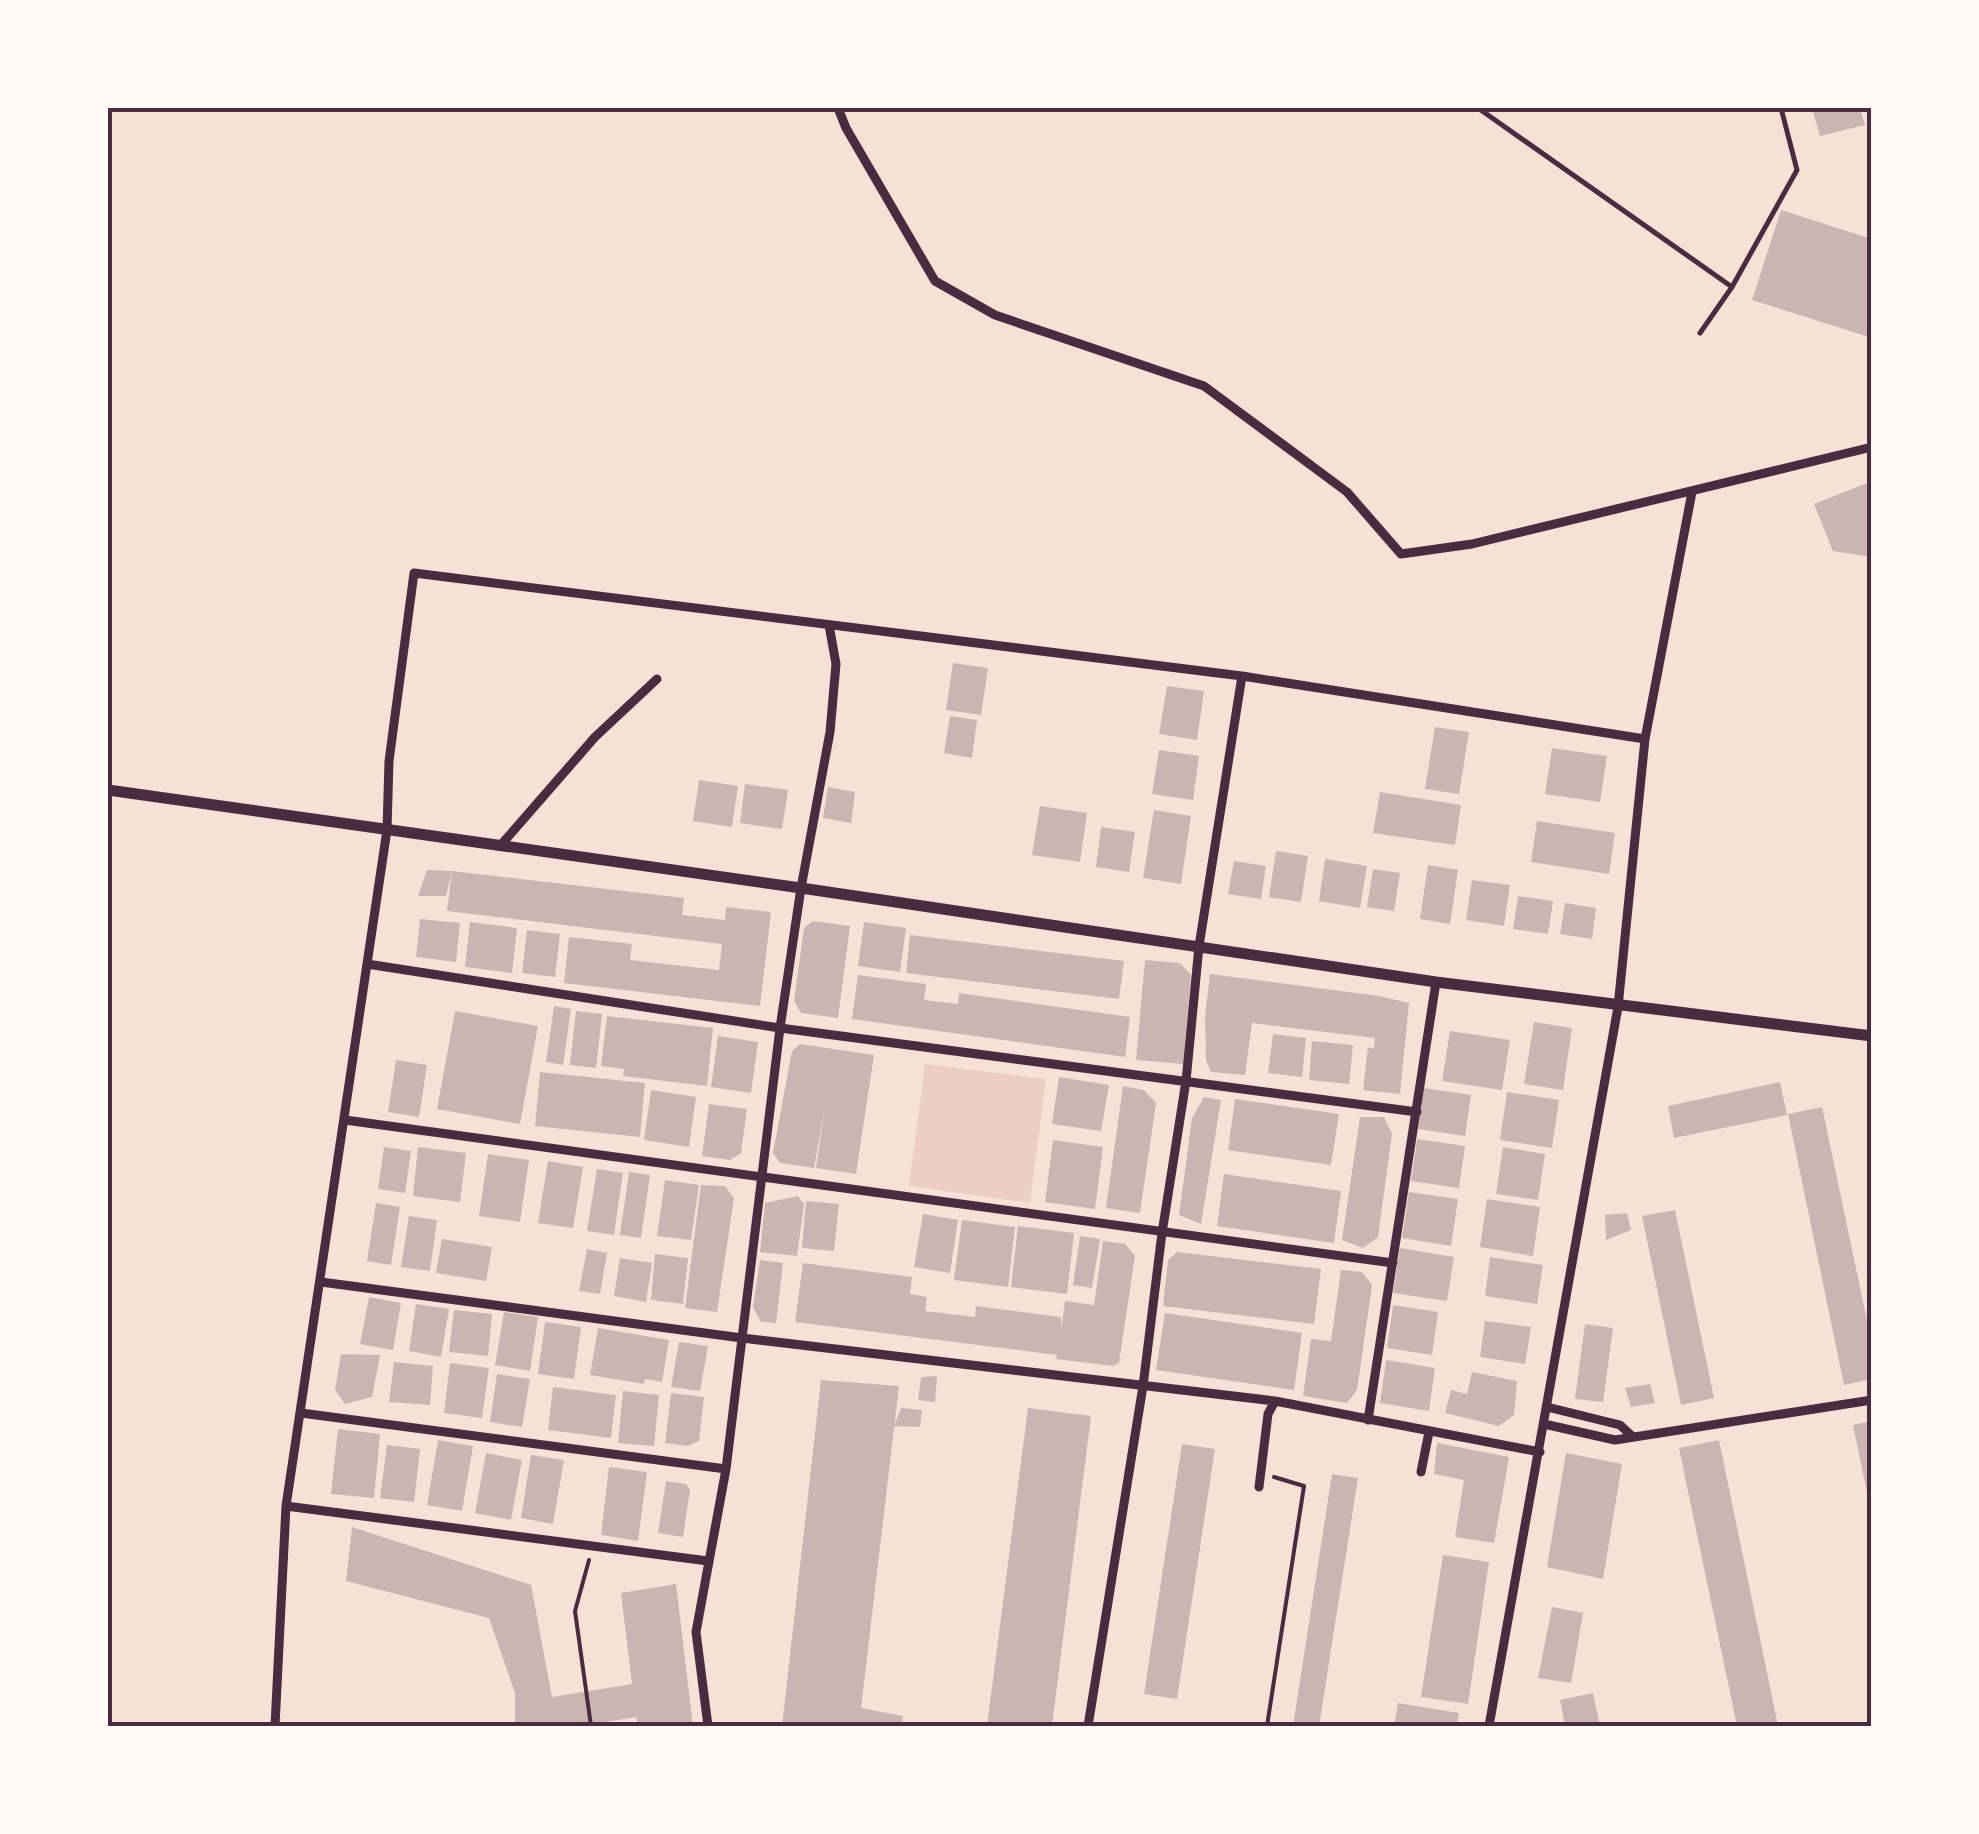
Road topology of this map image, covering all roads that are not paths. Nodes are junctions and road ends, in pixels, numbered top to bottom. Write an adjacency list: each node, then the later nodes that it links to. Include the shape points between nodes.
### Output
1 (838, 108): 7 (street, via 935,281 996,315 1204,386 1347,492 1401,554 1472,544)
2 (1478, 108): 4 (lane)
3 (1781, 108): 4 (lane, via 1797,170)
4 (1732, 287): 5 (lane)
5 (1700, 333)
6 (1872, 447): 7 (street)
7 (1692, 492): 11 (street)
8 (830, 626): 9 (street); 13 (street, via 414,572 389,761); 15 (street, via 836,664 830,732)
9 (1242, 676): 11 (street); 16 (street)
10 (657, 679): 14 (street)
11 (1646, 738): 19 (street)
12 (108, 790): 13 (street)
13 (387, 830): 14 (street); 17 (street)
14 (500, 846): 15 (street)
15 (801, 888): 16 (street); 20 (street)
16 (1200, 946): 18 (street); 22 (street)
17 (367, 964): 20 (street); 24 (street)
18 (1436, 982): 19 (street); 23 (street)
19 (1618, 1007): 21 (street); 33 (street)
20 (780, 1028): 22 (street); 25 (street)
21 (1872, 1036)
22 (1186, 1081): 23 (street); 26 (street)
23 (1416, 1112): 27 (street)
24 (345, 1120): 25 (street); 28 (street)
25 (764, 1177): 26 (street); 29 (street)
26 (1162, 1232): 27 (street); 30 (street)
27 (1393, 1263): 35 (street)
28 (321, 1282): 29 (street); 34 (street)
29 (742, 1338): 30 (street); 40 (street)
30 (1143, 1386): 32 (street); 47 (street)
31 (1872, 1400): 38 (street)
32 (1276, 1401): 35 (street); 42 (street, via 1268,1414)
33 (1547, 1407): 36 (street); 38 (street, via 1620,1425)
34 (301, 1413): 40 (street); 43 (street)
35 (1368, 1420): 37 (street)
36 (1544, 1424): 38 (street, via 1615,1440); 39 (street)
37 (1429, 1432): 39 (street); 41 (street)
38 (1634, 1437)
39 (1540, 1452): 48 (street)
40 (726, 1469): 44 (street)
41 (1422, 1472)
42 (1259, 1487)
43 (286, 1506): 44 (street); 45 (street)
44 (708, 1561): 46 (street, via 696,1632)
45 (275, 1726)
46 (708, 1726)
47 (1088, 1726)
48 (1489, 1726)

